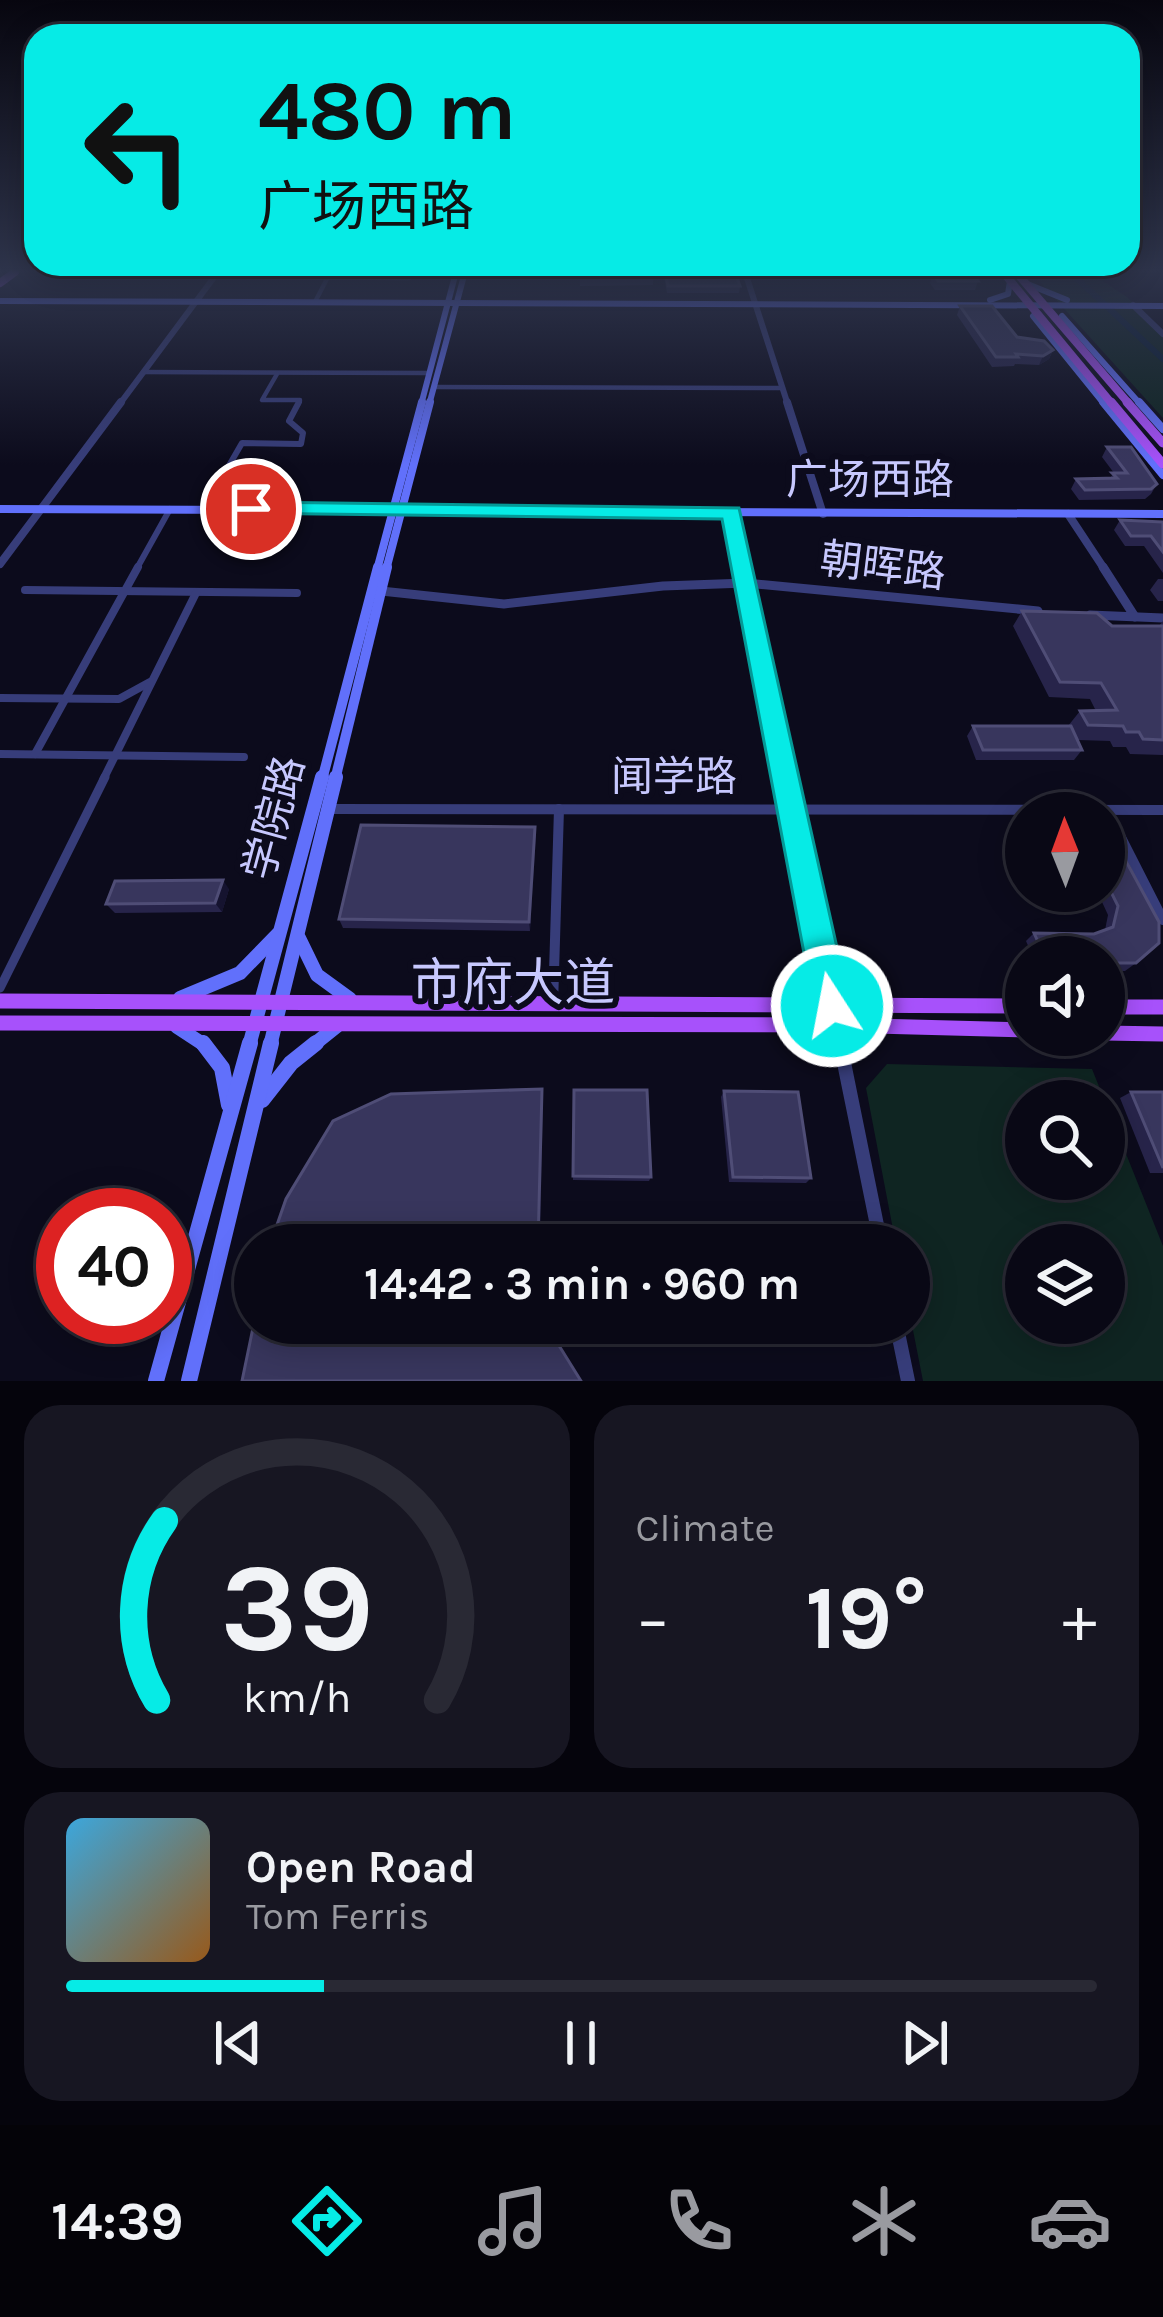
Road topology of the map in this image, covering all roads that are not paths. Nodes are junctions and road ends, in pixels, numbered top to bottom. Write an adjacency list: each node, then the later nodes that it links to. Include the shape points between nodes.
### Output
1 (170, 336): 9 (street)
2 (441, 336): 11 (main road, 学院路)
3 (445, 336): 12 (main road, 学院路)
4 (765, 336): 13 (street)
5 (1051, 336): 17 (main road)
6 (1057, 336): 16 (main road)
7 (1075, 336): 15 (main road)
8 (1076, 336): 14 (main road)
9 (143, 372): 10 (street); 19 (street)
10 (278, 373): 11 (street); 21 (street, via 262,400 300,400 289,422 303,433 301,444 242,443)
11 (428, 374): 22 (main road, 学院路)
12 (434, 387): 13 (street); 22 (main road, 学院路)
13 (782, 388): 24 (street)
14 (1163, 429)
15 (1163, 443)
16 (1163, 464)
17 (1163, 475)
18 (0, 509): 19 (main road, 广场西路)
19 (41, 509): 20 (main road, 广场西路); 27 (street)
20 (170, 509): 21 (main road, 广场西路); 30 (street)
21 (204, 509): 22 (main road, 广场西路)
22 (396, 509): 23 (main road, 广场西路); 31 (main road, 学院路); 53 (main road, 学院路)
23 (732, 512): 24 (main road, 广场西路); 28 (street)
24 (824, 514): 25 (main road, 广场西路)
25 (1068, 514): 26 (main road, 广场西路); 36 (street)
26 (1163, 514)
27 (0, 564)
28 (746, 583): 31 (street, 朝晖路, via 504,604); 34 (street, 朝晖路); 47 (street)
29 (25, 590): 30 (street)
30 (124, 591): 32 (street); 40 (street)
31 (381, 591): 45 (main road, 学院路)
32 (196, 593): 33 (street); 38 (street)
33 (297, 593)
34 (1057, 613)
35 (1080, 614): 36 (street)
36 (1135, 617): 37 (street)
37 (1163, 617)
38 (151, 681): 40 (street, via 119,699); 43 (street)
39 (0, 698): 40 (street)
40 (64, 699): 42 (street)
41 (0, 754): 42 (street)
42 (35, 754): 43 (street)
43 (114, 755): 44 (street); 55 (street)
44 (244, 757)
45 (329, 809): 46 (street, 闻学路); 54 (main road, 学院路)
46 (559, 809): 47 (street, 闻学路); 61 (street)
47 (792, 810): 48 (street, 闻学路); 62 (street)
48 (1005, 810)
49 (1125, 810): 50 (street, 闻学路)
50 (1163, 810)
51 (1125, 845): 52 (street)
52 (1163, 920)
53 (283, 926): 57 (main road, via 240,973); 58 (main road, 学院路)
54 (298, 934): 59 (main road, 学院路); 60 (main road, via 314,971)
55 (0, 988)
56 (0, 1001): 57 (main road, 市府大道)
57 (167, 1003): 58 (main road, 市府大道)
58 (260, 1004): 59 (main road, 市府大道); 68 (main road, 学院路)
59 (283, 1004): 60 (main road, 市府大道); 69 (main road, 学院路)
60 (360, 1004): 61 (main road, 市府大道)
61 (553, 1005): 62 (main road, 市府大道)
62 (832, 1006): 63 (main road, 市府大道)
63 (1005, 1006)
64 (1125, 1007): 65 (main road)
65 (1163, 1007)
66 (0, 1023): 67 (main road, 市府大道)
67 (172, 1024): 68 (main road, 市府大道); 76 (main road, via 219,1058 230,1098)
68 (255, 1024): 69 (main road, 市府大道); 76 (main road, 学院路)
69 (278, 1025): 70 (main road, 市府大道); 75 (main road, 学院路)
70 (338, 1025): 71 (main road, 市府大道); 75 (main road, via 291,1063)
71 (836, 1025): 72 (main road, 市府大道); 77 (street)
72 (1005, 1029)
73 (1125, 1033): 74 (main road)
74 (1163, 1034)
75 (257, 1108): 80 (main road, 学院路)
76 (227, 1126): 79 (main road, 学院路)
77 (876, 1224)
78 (900, 1344): 81 (street)
79 (156, 1381)
80 (189, 1381)
81 (908, 1381)

